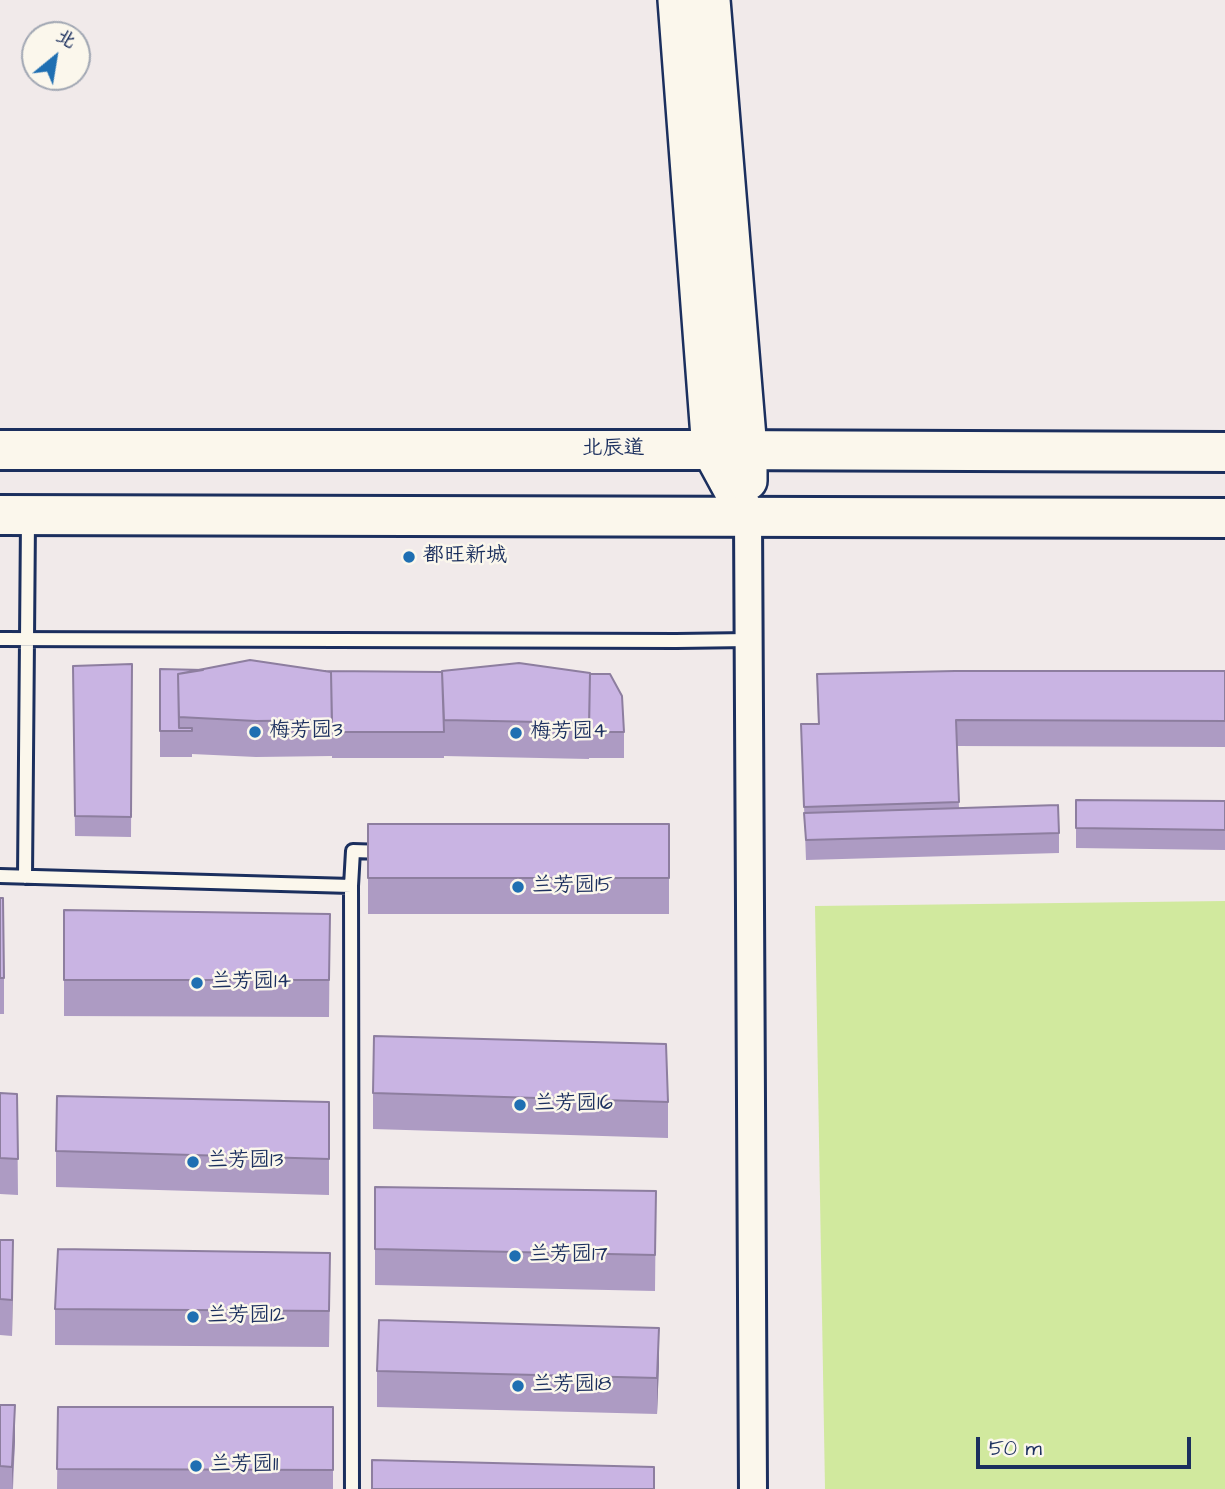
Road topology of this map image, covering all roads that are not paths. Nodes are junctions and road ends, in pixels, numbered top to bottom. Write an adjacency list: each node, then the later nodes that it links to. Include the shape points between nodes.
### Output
1 (677, 0): 4 (street)
2 (711, 0): 4 (street)
3 (0, 450): 4 (main road, 北辰道)
4 (730, 450): 5 (main road, 北辰道); 7 (street)
5 (1225, 452)
6 (14, 515): 7 (main road); 10 (lane)
7 (748, 517): 8 (main road); 11 (street)
8 (1225, 518)
9 (0, 639): 10 (lane)
10 (26, 639): 11 (lane); 14 (lane)
11 (749, 640): 17 (street)
12 (391, 853): 15 (lane, via 353,851)
13 (0, 876): 14 (lane)
14 (25, 877): 15 (lane)
15 (351, 886): 16 (lane)
16 (352, 1489)
17 (753, 1489)

